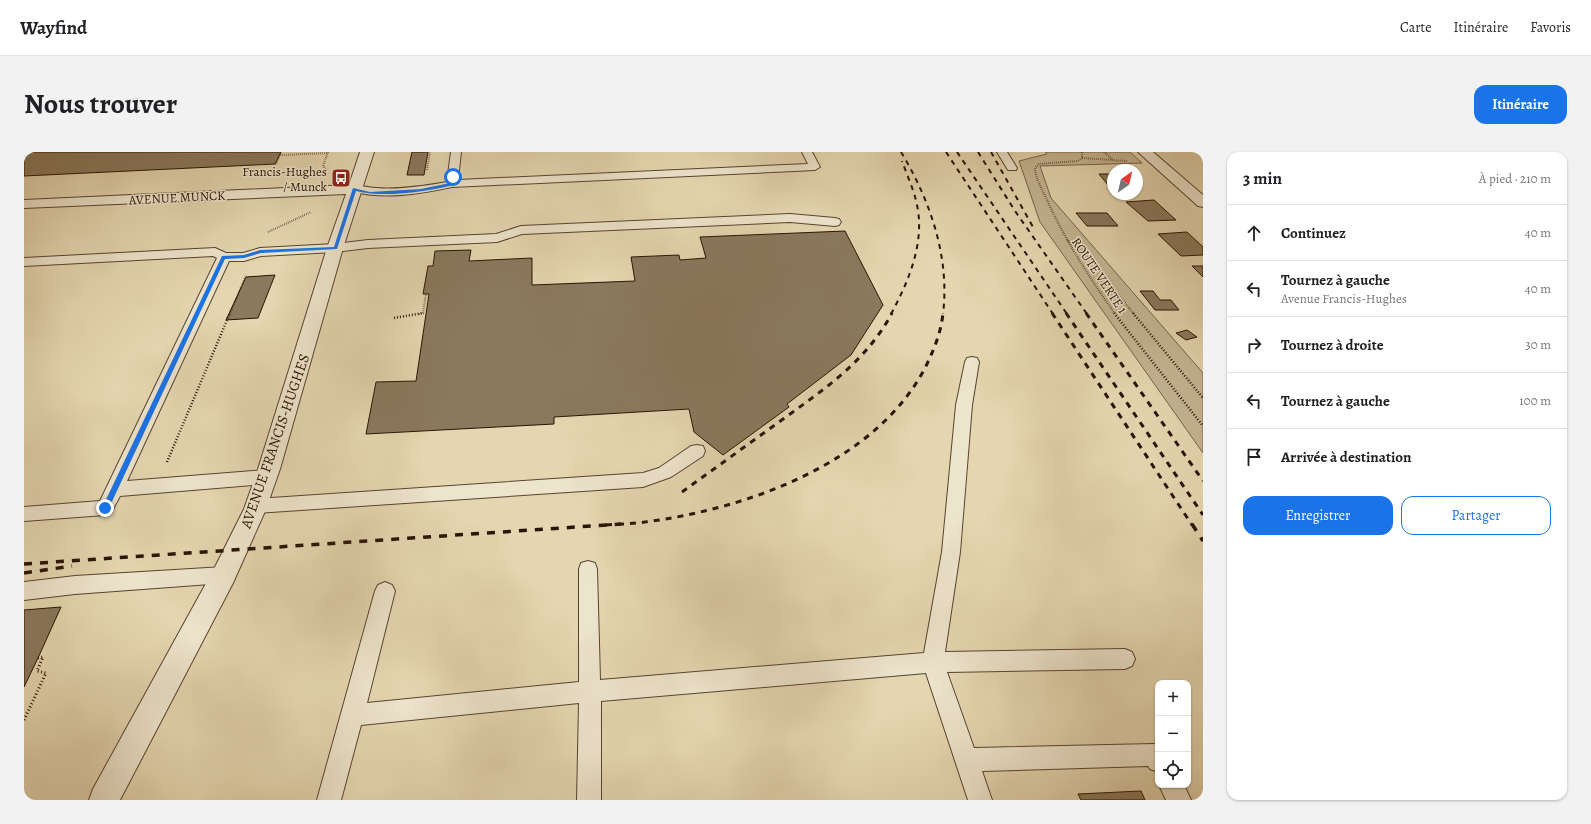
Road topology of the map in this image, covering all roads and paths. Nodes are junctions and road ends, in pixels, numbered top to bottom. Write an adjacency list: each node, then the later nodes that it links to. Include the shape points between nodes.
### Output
1 (328, 152): 10 (path); 18 (path, via 323,166)
2 (367, 152): 21 (street, AVENUE FRANCIS-HUGHES)
3 (430, 152): 17 (path)
4 (456, 152): 20 (lane)
5 (807, 152): 20 (lane, via 815,167)
6 (1002, 152): 16 (lane)
7 (1082, 152): 11 (path)
8 (1104, 152): 12 (path)
9 (1145, 152): 22 (street)
10 (280, 153): 14 (path)
11 (1082, 158): 12 (path); 27 (path, ROUTE VERTE 1, via 1073,162 1042,163 1035,168)
12 (1113, 161): 13 (path)
13 (1133, 161)
14 (275, 164): 15 (path); 19 (path)
15 (271, 165)
16 (1012, 168)
17 (427, 172)
18 (332, 174)
19 (271, 178)
20 (452, 184): 21 (lane, via 421,190 370,193)
21 (355, 189): 23 (street, AVENUE MUNCK); 28 (street, AVENUE FRANCIS-HUGHES)
22 (1203, 203)
23 (24, 204)
24 (314, 210): 26 (path)
25 (835, 222): 28 (lane, via 790,218 529,229 497,238 368,244)
26 (266, 232)
27 (1066, 240): 35 (path, via 1095,263); 36 (path, ROUTE VERTE 1, via 1093,285)
28 (334, 253): 29 (lane, via 254,261 244,256); 39 (street, AVENUE FRANCIS-HUGHES)
29 (224, 257): 30 (lane, via 216,252); 40 (lane)
30 (24, 262)
31 (247, 272): 38 (path)
32 (426, 294): 33 (path, via 423,313)
33 (394, 318)
34 (972, 362): 49 (lane, via 964,405 951,552)
35 (1203, 398)
36 (1203, 426)
37 (697, 451): 41 (lane, via 665,473 643,480)
38 (164, 468)
39 (266, 477): 40 (lane); 41 (street, AVENUE FRANCIS-HUGHES)
40 (115, 490): 42 (lane, via 105,508)
41 (256, 506): 44 (street, AVENUE FRANCIS-HUGHES)
42 (24, 514)
43 (588, 569): 50 (lane)
44 (224, 576): 45 (lane, via 75,585); 56 (street, AVENUE FRANCIS-HUGHES)
45 (24, 591)
46 (385, 591): 51 (lane)
47 (38, 658): 52 (path, via 43,657 38,671 46,673)
48 (1124, 659): 49 (lane)
49 (933, 662): 50 (lane); 54 (lane)
50 (590, 692): 51 (lane); 58 (lane)
51 (352, 715): 57 (lane)
52 (24, 720)
53 (1155, 756): 54 (lane)
54 (966, 760): 59 (lane)
55 (1173, 788): 60 (lane)
56 (104, 800)
57 (329, 800)
58 (589, 800)
59 (980, 800)
60 (1179, 800)

